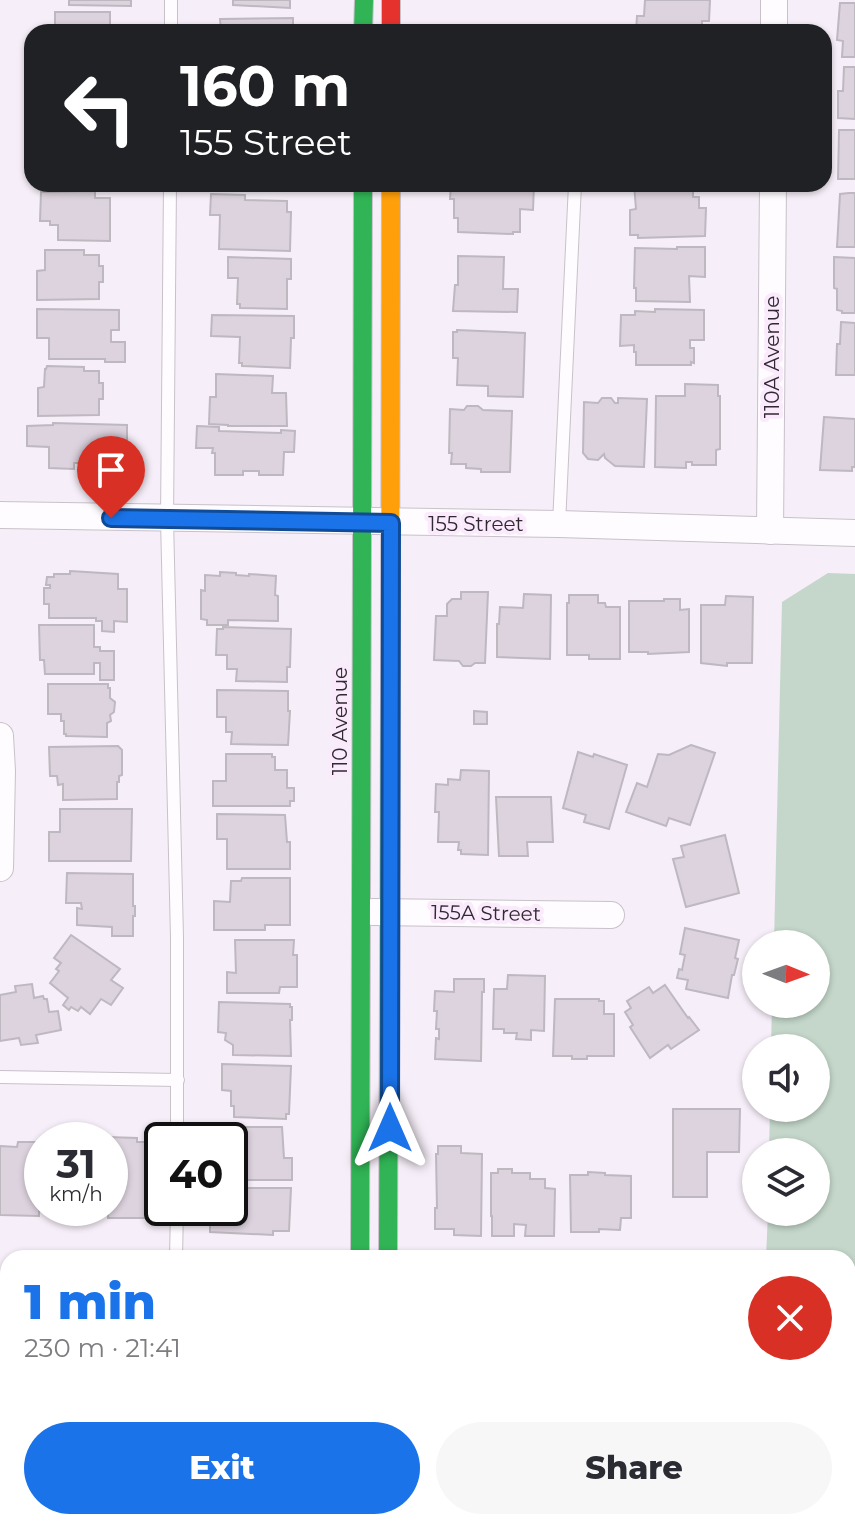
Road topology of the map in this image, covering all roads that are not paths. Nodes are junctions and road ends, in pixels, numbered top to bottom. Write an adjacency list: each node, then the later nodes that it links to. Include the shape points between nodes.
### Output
1 (171, 0): 5 (lane)
2 (364, 0): 6 (street)
3 (391, 0): 7 (street)
4 (774, 0): 8 (street)
5 (171, 24)
6 (363, 24)
7 (391, 24)
8 (774, 24)
9 (170, 192): 15 (lane)
10 (363, 192): 16 (street, 110 Avenue)
11 (391, 192): 17 (street)
12 (575, 192): 18 (lane)
13 (773, 192): 19 (street, 110A Avenue)
14 (0, 515): 15 (street, 155 Street)
15 (167, 519): 16 (street, 155 Street); 27 (lane)
16 (362, 522): 17 (street, 155 Street); 23 (street, 110 Avenue)
17 (391, 523): 18 (street, 155 Street); 24 (street)
18 (559, 524): 19 (street, 155 Street)
19 (770, 531): 20 (street, 155 Street)
20 (855, 533)
21 (0, 736): 22 (street)
22 (0, 868)
23 (362, 912): 24 (street, 155A Street); 31 (street, 110 Avenue)
24 (390, 912): 25 (street, 155A Street); 32 (street)
25 (611, 915)
26 (0, 1077): 27 (lane)
27 (178, 1080): 28 (lane)
28 (177, 1122)
29 (177, 1226): 30 (lane)
30 (176, 1250)
31 (360, 1250)
32 (388, 1250)

